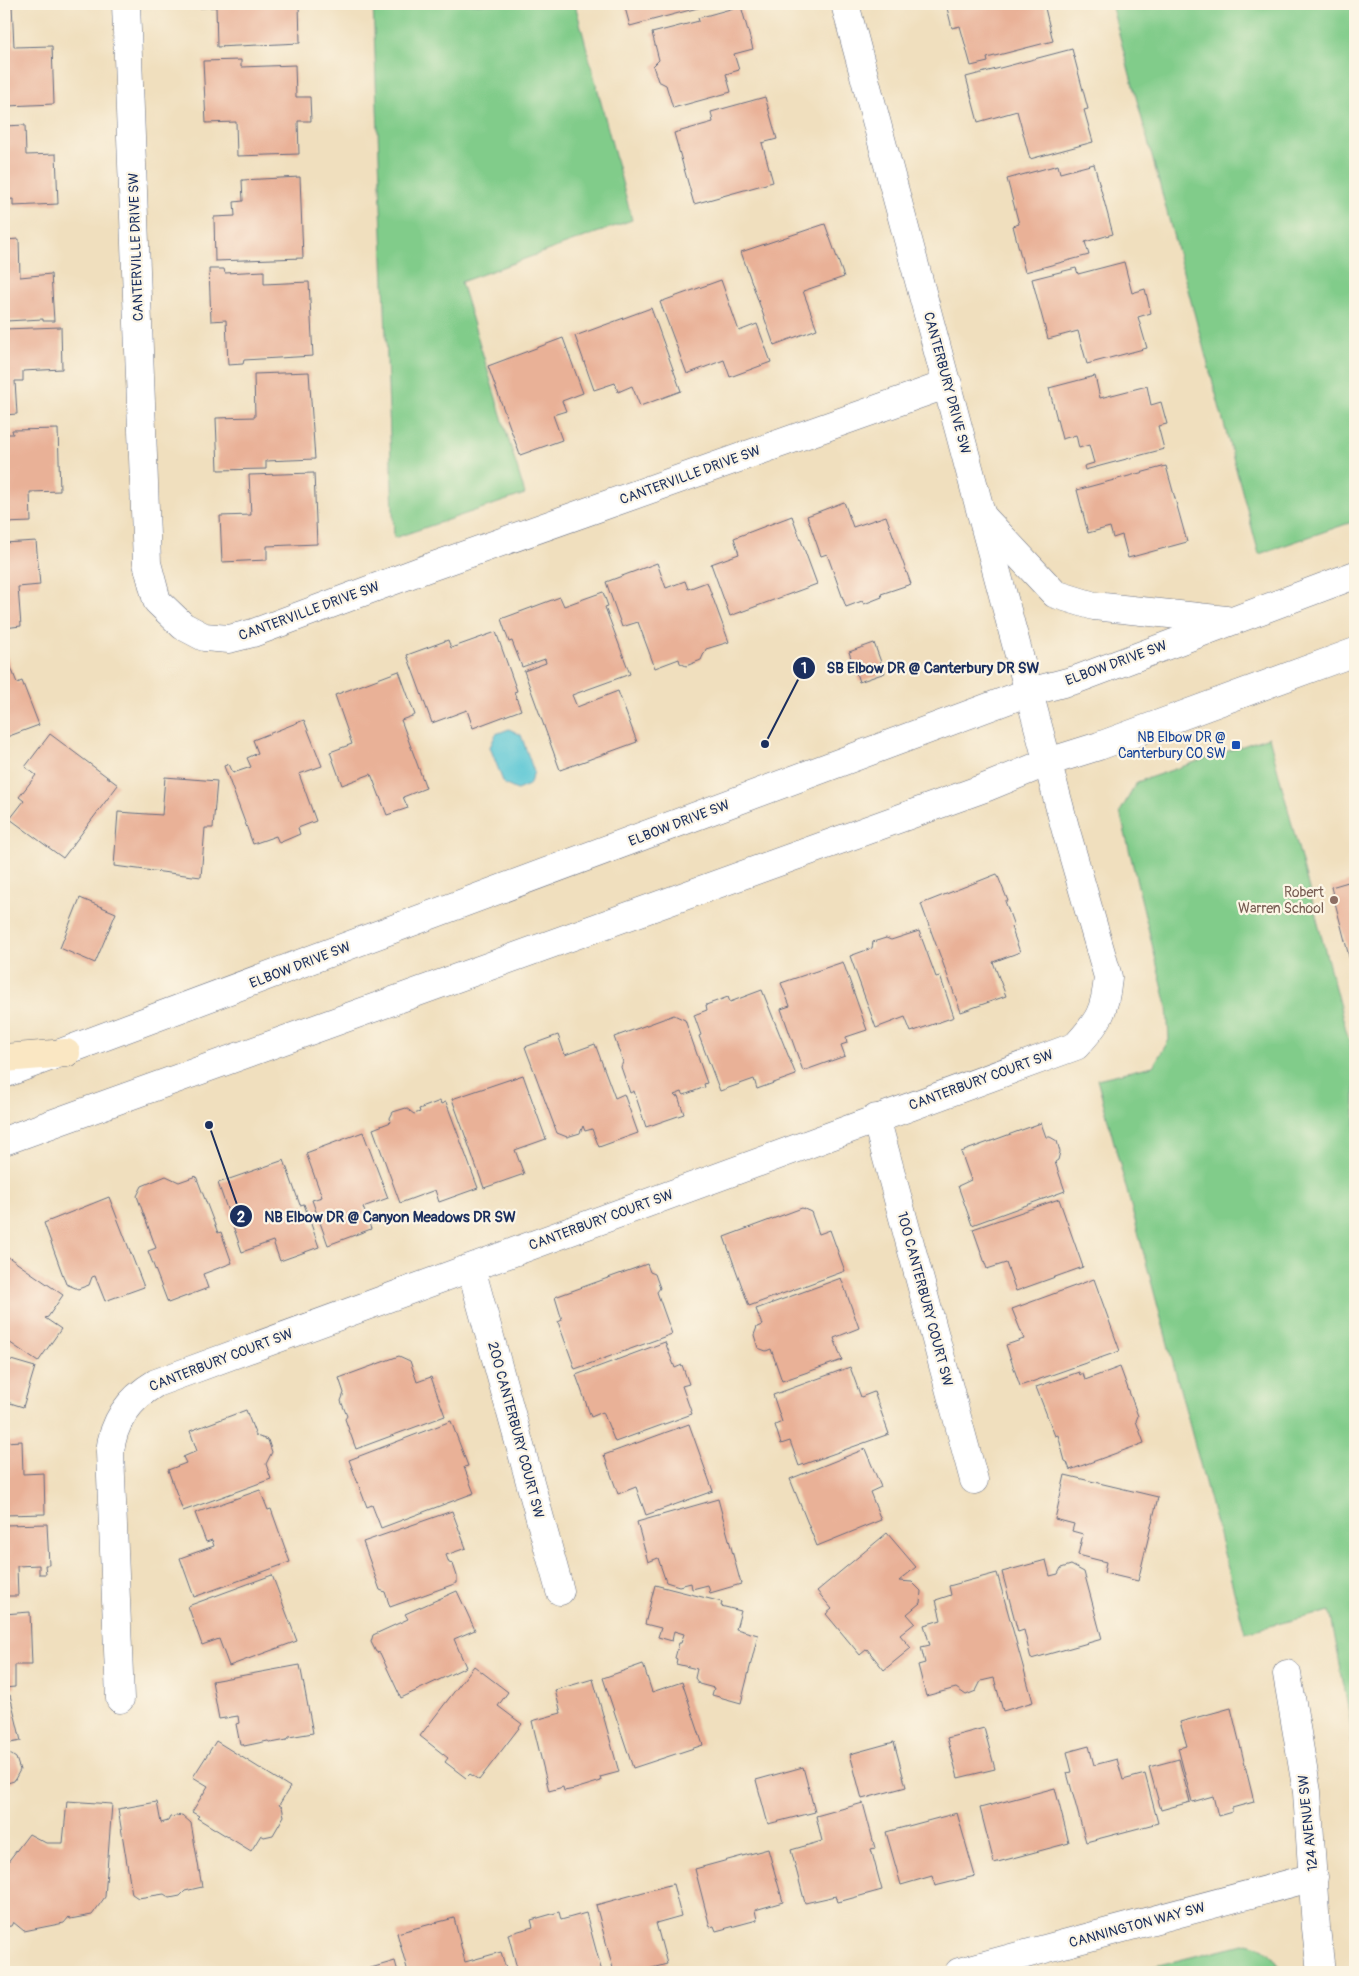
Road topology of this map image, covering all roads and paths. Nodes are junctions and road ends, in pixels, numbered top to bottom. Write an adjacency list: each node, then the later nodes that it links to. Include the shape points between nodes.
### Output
1 (126, 4): 3 (street, CANTERVILLE DRIVE SW, via 147,563 157,601 183,626 204,637 229,639 253,633)
2 (845, 4): 3 (street, CANTERBURY DRIVE SW)
3 (948, 384): 4 (street, CANTERBURY DRIVE SW)
4 (984, 518): 6 (street, via 1055,594 1094,606); 8 (street, CANTERBURY DRIVE SW)
5 (1355, 575): 6 (street, ELBOW DRIVE SW)
6 (1232, 620): 8 (street, ELBOW DRIVE SW, via 1075,680)
7 (1355, 652): 9 (street)
8 (1029, 692): 9 (street, CANTERBURY DRIVE SW); 10 (street, ELBOW DRIVE SW)
9 (1048, 762): 13 (street, CANTERBURY COURT SW, via 1108,977 1106,1002 1096,1025 1076,1046); 14 (street)
10 (66, 1053): 11 (main road); 12 (street, ELBOW DRIVE SW)
11 (4, 1058)
12 (4, 1074)
13 (876, 1118): 15 (street, CANTERBURY COURT SW); 16 (street, 100 CANTERBURY COURT SW)
14 (4, 1141)
15 (471, 1268): 17 (street, 200 CANTERBURY COURT SW); 19 (street, CANTERBURY COURT SW, via 156,1383 139,1393 127,1407 118,1421 110,1452)
16 (974, 1480)
17 (560, 1591)
18 (1287, 1674): 20 (street, 124 AVENUE SW, via 1307,1792)
19 (120, 1699)
20 (1314, 1877): 21 (street, CANNINGTON WAY SW); 22 (street, 124 AVENUE SW)
21 (959, 1972)
22 (1321, 1972)

